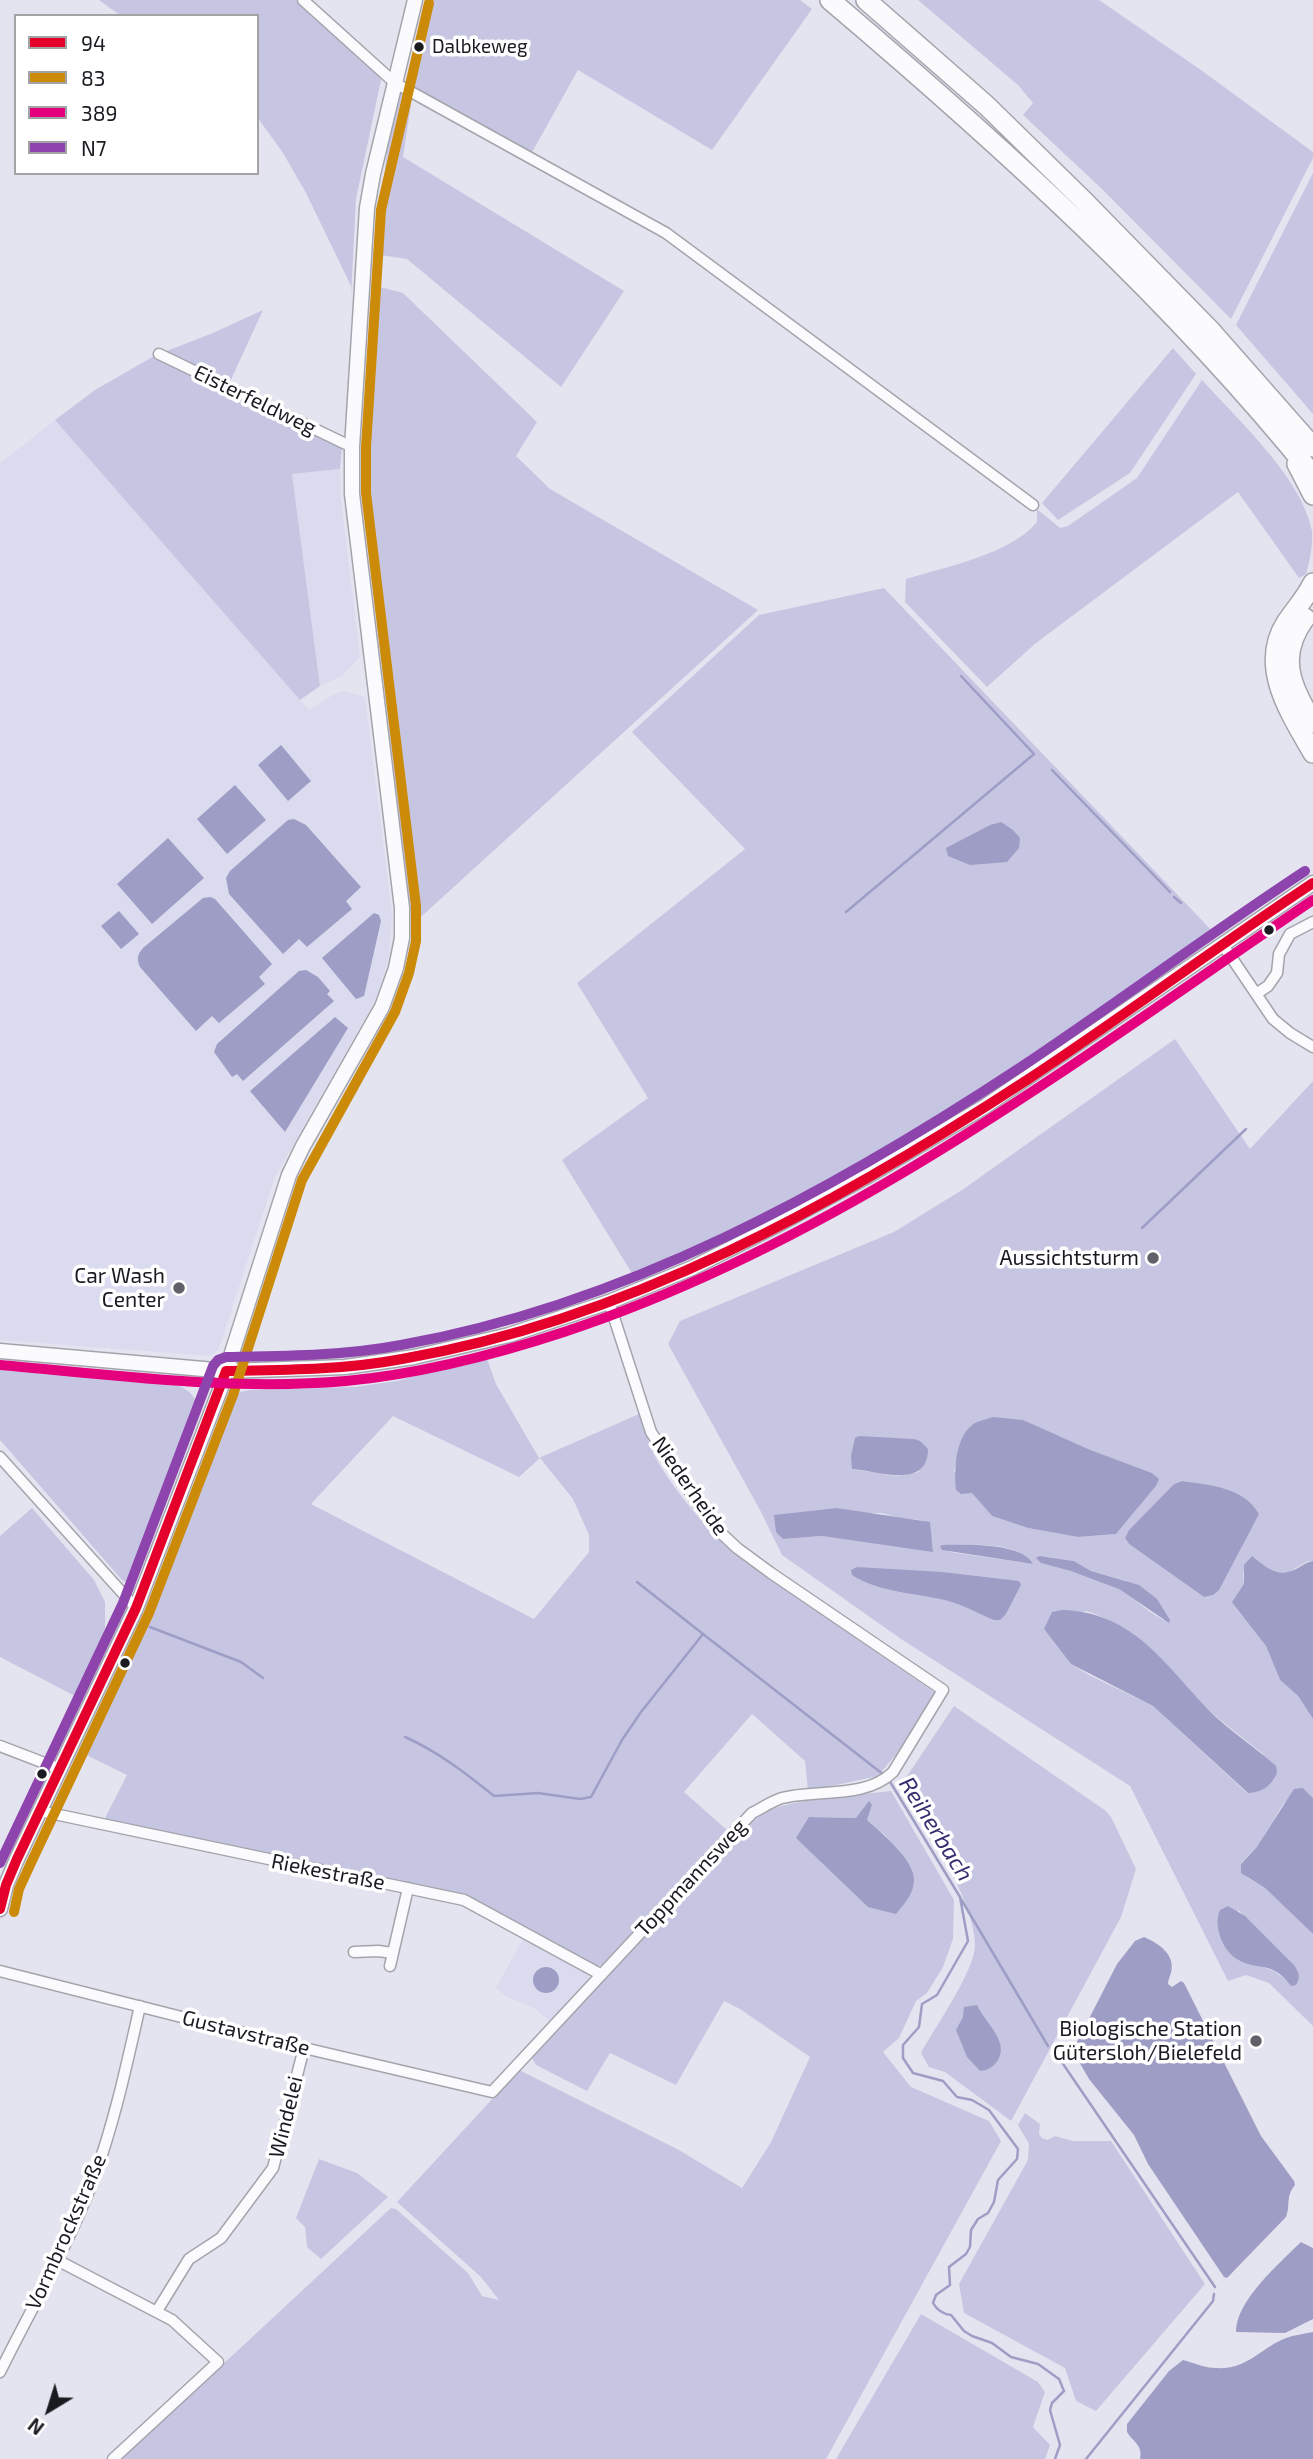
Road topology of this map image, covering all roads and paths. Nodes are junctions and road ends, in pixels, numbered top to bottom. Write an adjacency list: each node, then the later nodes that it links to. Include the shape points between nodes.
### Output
1 (303, 0): 5 (street)
2 (415, 0): 5 (main road)
3 (830, 0): 7 (highway, via 1065,209)
4 (866, 0): 9 (highway, via 987,106 1084,201 1211,331)
5 (395, 83): 8 (main road, via 367,208); 12 (street, via 666,233)
6 (159, 354): 8 (street, Eisterfeldweg)
7 (1284, 438): 10 (highway); 11 (highway)
8 (352, 447): 24 (main road, via 352,494 402,938 382,1007 289,1175)
9 (1313, 447)
10 (1313, 475)
11 (1313, 495)
12 (1033, 505)
13 (1313, 583): 16 (highway, via 1286,623 1275,661 1287,708)
14 (1313, 609): 15 (highway, via 1294,638 1289,668 1291,682)
15 (1313, 723)
16 (1313, 753)
17 (1313, 883): 19 (main road)
18 (1313, 922): 20 (street, via 1290,934 1279,954 1277,973)
19 (1223, 945): 20 (street); 22 (main road, via 987,1105 871,1174 692,1268)
20 (1256, 994): 21 (street, via 1273,1018)
21 (1313, 1047)
22 (609, 1302): 24 (main road, via 509,1335 414,1357 345,1367); 27 (street, Niederheide, via 651,1432 721,1533 771,1573)
23 (0, 1351): 24 (main road)
24 (226, 1371): 26 (main road)
25 (0, 1457): 26 (street)
26 (136, 1608): 29 (main road)
27 (943, 1690): 37 (street, Toppmannsweg, via 889,1776 869,1787 781,1799 752,1813)
28 (0, 1746): 29 (street)
29 (60, 1769): 30 (main road)
30 (40, 1811): 31 (street, Riekestraße); 32 (main road, via 6,1885)
31 (408, 1888): 34 (street); 37 (street, Riekestraße, via 464,1900)
32 (0, 1909)
33 (354, 1952): 34 (street)
34 (393, 1953): 35 (street)
35 (390, 1966)
36 (0, 1971): 38 (street, Gustavstraße)
37 (600, 1974): 40 (street, Toppmannsweg)
38 (140, 2006): 39 (street, Gustavstraße); 41 (street, Vormbrockstraße, via 104,2146)
39 (304, 2048): 40 (street, Gustavstraße); 42 (street, Windelei, via 274,2168 220,2238 184,2264)
40 (492, 2092)
41 (57, 2260): 42 (street); 43 (street, Vormbrockstraße)
42 (157, 2311): 44 (street, via 184,2329 218,2362)
43 (0, 2372)
44 (113, 2459)

